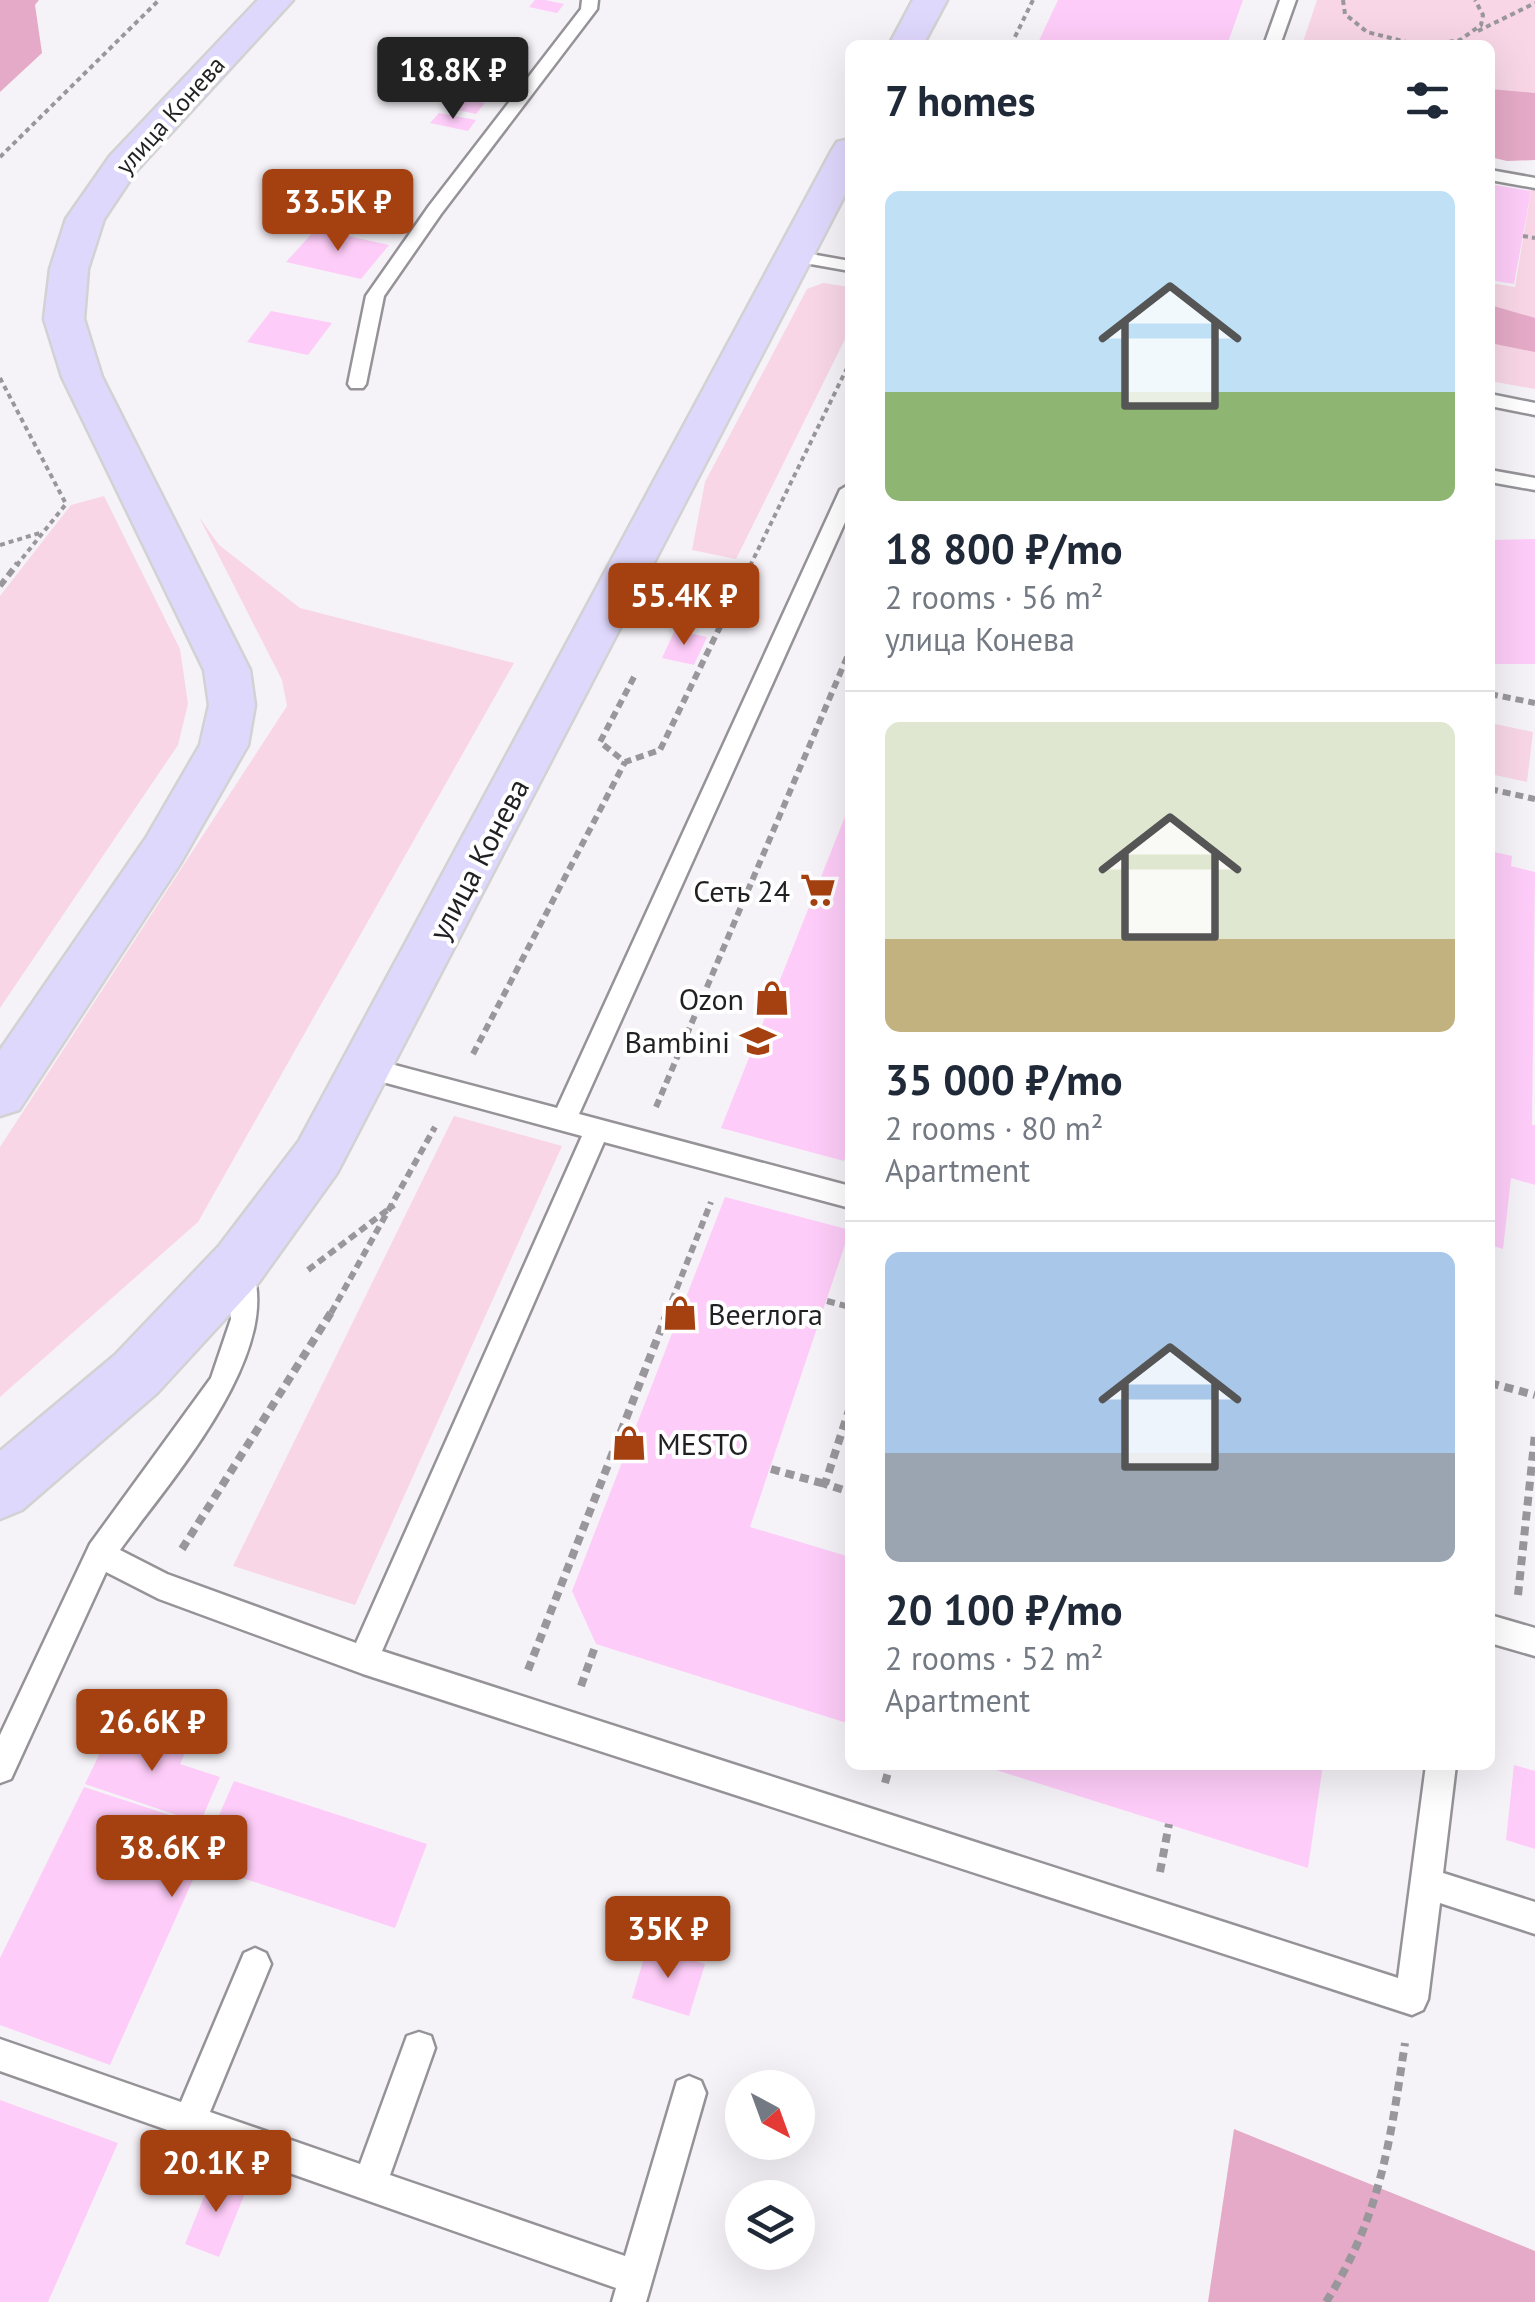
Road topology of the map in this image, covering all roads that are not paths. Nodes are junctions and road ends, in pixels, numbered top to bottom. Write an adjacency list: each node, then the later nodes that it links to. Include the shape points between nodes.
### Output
1 (276, 0): 19 (main road, улица Конева, via 123,164 85,219 68,269 64,319 82,378 227,670 232,705 224,745 163,851)
2 (590, 0): 12 (lane, via 374,296)
3 (930, 0): 5 (main road)
4 (1288, 0): 6 (lane)
5 (909, 40)
6 (1274, 40)
7 (845, 159): 10 (main road, улица Конева)
8 (1495, 177): 9 (lane)
9 (1535, 183)
10 (794, 256): 11 (lane); 18 (main road, улица Конева)
11 (845, 265)
12 (357, 384)
13 (1495, 401): 14 (lane)
14 (1535, 409)
15 (1495, 477): 16 (lane)
16 (1535, 484)
17 (845, 501): 20 (lane)
18 (368, 1068): 20 (lane); 23 (main road, улица Конева)
19 (0, 1094)
20 (564, 1121): 21 (lane)
21 (598, 1130): 22 (lane); 26 (lane)
22 (845, 1196)
23 (241, 1292): 24 (main road, улица Конева); 25 (lane, via 223,1384)
24 (0, 1490)
25 (100, 1554): 26 (lane, via 159,1585); 27 (lane)
26 (363, 1660): 29 (lane, via 1412,2000)
27 (0, 1768)
28 (1440, 1770): 29 (lane)
29 (1427, 1883): 30 (lane)
30 (1535, 1918)
31 (255, 1964): 35 (lane)
32 (419, 2048): 36 (lane)
33 (0, 2055): 35 (lane)
34 (689, 2093): 37 (lane)
35 (190, 2122): 36 (lane)
36 (370, 2184): 37 (lane)
37 (633, 2290)

